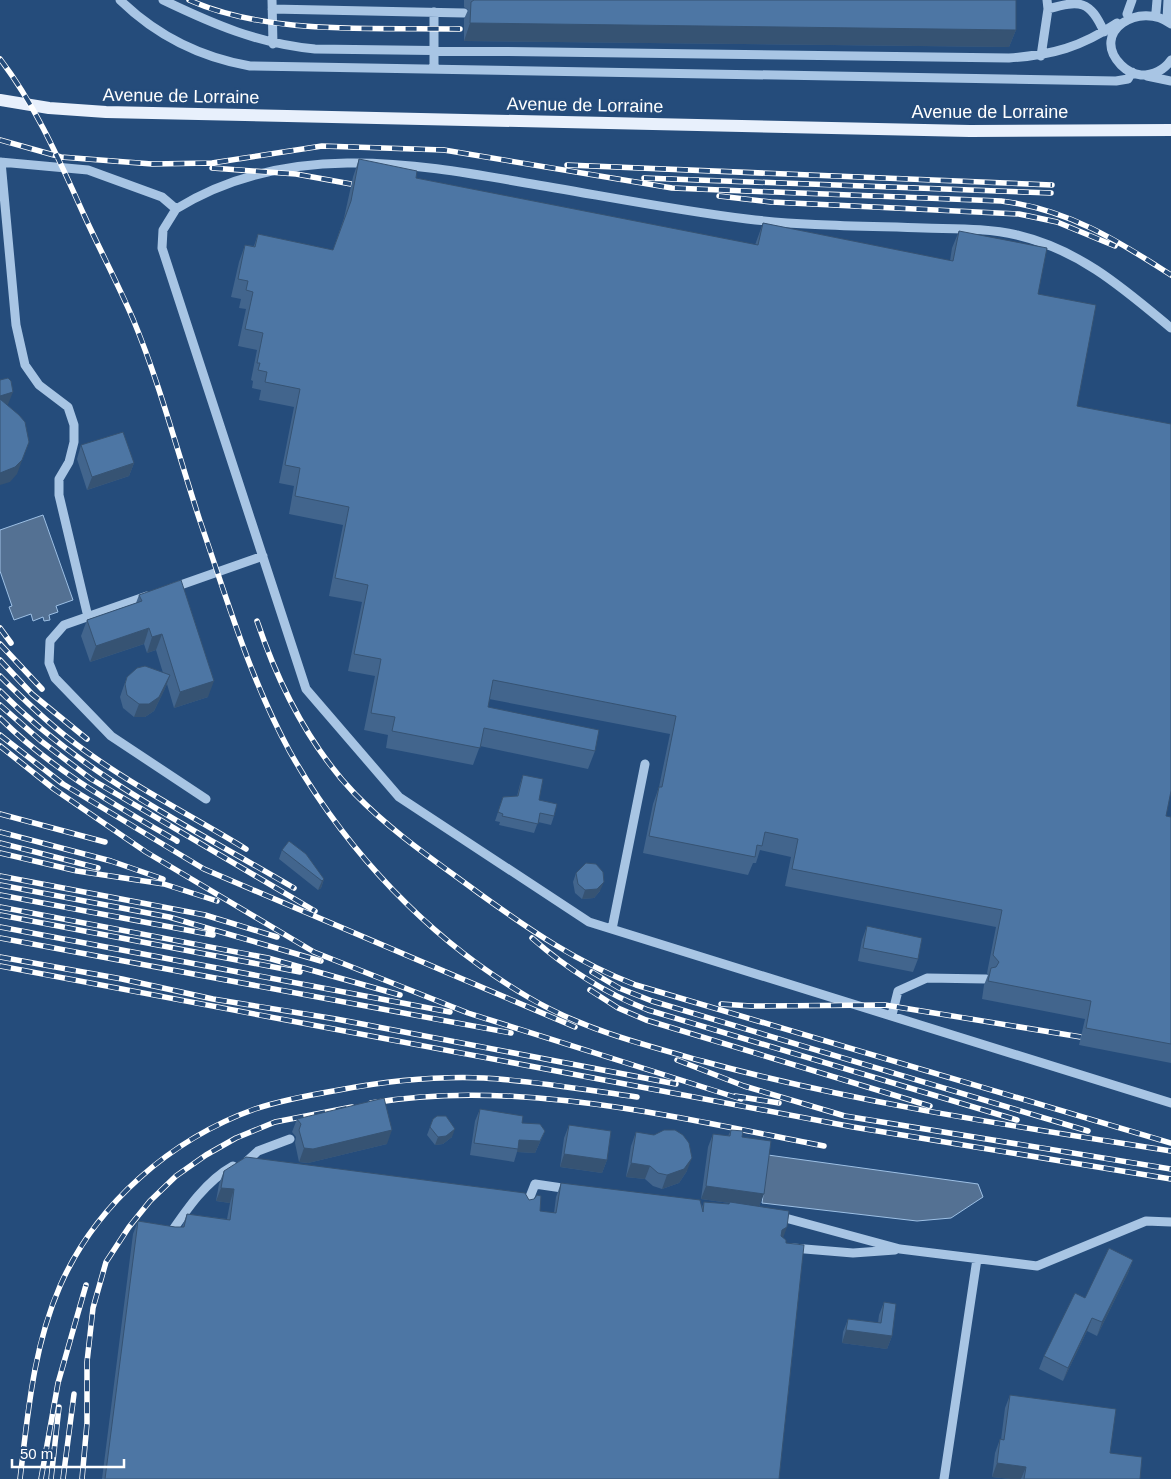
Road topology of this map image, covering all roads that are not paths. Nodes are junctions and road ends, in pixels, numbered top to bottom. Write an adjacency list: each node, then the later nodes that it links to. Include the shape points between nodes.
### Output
1 (120, 0): 19 (lane, via 168,38 191,50 231,62 250,66)
2 (163, 0): 15 (lane, via 227,29)
3 (1132, 0): 11 (lane)
4 (1158, 0): 9 (lane)
5 (1168, 0): 12 (lane)
6 (272, 5): 8 (lane); 15 (lane)
7 (1048, 5): 14 (lane, via 1080,3 1094,11); 17 (lane)
8 (434, 12): 10 (lane); 16 (lane)
9 (1156, 12): 11 (lane, via 1136,10); 12 (lane)
10 (464, 13)
11 (1127, 14): 13 (lane)
12 (1169, 22)
13 (1117, 23): 14 (lane); 20 (lane, via 1111,42 1112,52)
14 (1104, 32): 17 (lane, via 1066,50)
15 (272, 44): 16 (lane, via 314,49)
16 (434, 50): 17 (lane); 19 (lane)
17 (1041, 56)
18 (1171, 60): 21 (lane, via 1163,69)
19 (434, 69): 20 (lane, via 1116,82 1128,79)
20 (1132, 72): 21 (lane)
21 (1145, 75): 22 (lane)
22 (1171, 81)
23 (0, 100): 24 (main road, Avenue de Lorraine, via 106,112 970,130)
24 (1171, 130)
25 (1, 162): 26 (lane, via 88,170 162,197); 31 (lane, via 16,325 25,365 39,385 68,407 74,425 74,442 69,462 59,479 59,495)
26 (176, 209): 27 (lane, via 200,194 273,172 345,161 442,168 748,219 1001,233 1066,251 1091,264); 28 (lane, via 163,230 162,248)
27 (1171, 328)
28 (263, 556): 29 (lane); 34 (lane, via 306,689 399,797 590,922)
29 (162, 591)
30 (153, 594): 31 (lane)
31 (88, 617): 33 (lane, via 64,625 50,641 49,663 55,678 111,736)
32 (645, 764): 34 (lane)
33 (206, 799)
34 (612, 929): 36 (lane)
35 (986, 979): 36 (lane, via 927,978 898,992)
36 (892, 1015): 37 (lane)
37 (1171, 1103)
38 (290, 1139): 39 (lane, via 258,1151)
39 (247, 1161): 40 (lane); 47 (lane, via 219,1174)
40 (267, 1164)
41 (584, 1191): 43 (lane, via 535,1184)
42 (520, 1196): 43 (lane)
43 (530, 1198): 44 (lane)
44 (526, 1207)
45 (768, 1215): 49 (lane, via 788,1217)
46 (1171, 1222): 50 (lane, via 1146,1221 1037,1266)
47 (170, 1234)
48 (782, 1247): 49 (lane, via 853,1253)
49 (900, 1249): 50 (lane)
50 (977, 1259): 51 (lane)
51 (944, 1479)

